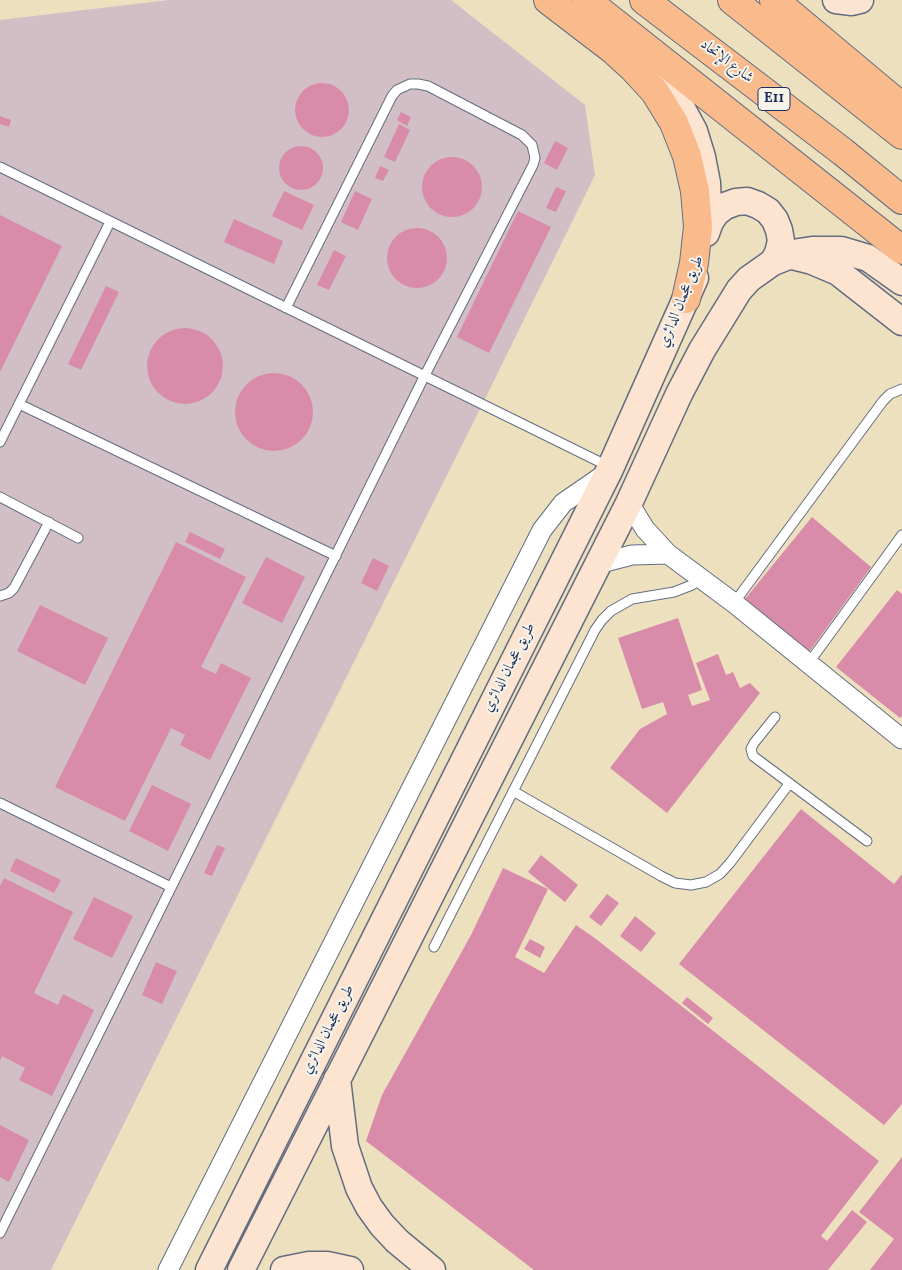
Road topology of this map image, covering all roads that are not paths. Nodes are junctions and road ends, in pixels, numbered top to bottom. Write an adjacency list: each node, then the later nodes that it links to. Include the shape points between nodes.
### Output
1 (548, 0): 18 (main road, via 634,69 655,92 674,123 687,156 695,191 698,228)
2 (586, 0): 8 (main road)
3 (644, 0): 12 (main road, شارع الإتحاد / E11)
4 (732, 0): 10 (main road)
5 (774, 0): 9 (main road)
6 (836, 0): 7 (main road)
7 (860, 0)
8 (651, 51): 14 (main road, طريق عجمان الدائري, via 694,131 702,157 707,183); 15 (main road)
9 (902, 107)
10 (902, 135)
11 (0, 167): 13 (lane)
12 (902, 200)
13 (110, 222): 19 (lane); 23 (lane)
14 (706, 233): 16 (main road, via 716,213 725,206 748,201 758,204 768,211 780,230); 18 (main road, طريق عجمان الدائري)
15 (902, 250)
16 (779, 260): 17 (main road, طريق عجمان الدائري, via 812,250 841,250 868,258); 20 (main road, via 812,261 838,272); 27 (main road, طريق عجمان الدائري, via 749,279 739,290 679,394)
17 (902, 282)
18 (686, 298): 25 (main road, طريق عجمان الدائري)
19 (286, 308): 21 (lane); 21 (lane, via 392,96 410,84 428,86 522,134 532,145 535,158)
20 (902, 322)
21 (424, 377): 25 (lane); 32 (lane)
22 (902, 389): 36 (lane, via 883,400)
23 (19, 404): 24 (lane); 32 (lane)
24 (0, 442)
25 (610, 469): 49 (street, via 563,503 542,530); 50 (main road, طريق عجمان الدائري)
26 (0, 497): 28 (lane)
27 (629, 503): 31 (street, via 645,529); 33 (main road, طريق عجمان الدائري)
28 (49, 522): 30 (lane); 35 (lane, via 14,588)
29 (902, 535): 37 (lane)
30 (78, 538)
31 (668, 554): 33 (street, via 632,555); 34 (street)
32 (336, 556): 44 (lane)
33 (597, 564): 46 (main road, طريق عجمان الدائري)
34 (700, 578): 36 (street); 41 (lane, via 674,592 632,599 602,620)
35 (0, 596)
36 (734, 603): 37 (street)
37 (808, 664): 39 (street)
38 (775, 717): 40 (lane, via 751,750 753,756)
39 (902, 740)
40 (789, 784): 41 (lane, via 720,874 706,882 690,885 675,883 661,876); 43 (lane)
41 (513, 792): 45 (lane)
42 (0, 803): 44 (lane)
43 (867, 841)
44 (172, 886): 47 (lane)
45 (434, 947)
46 (337, 1079): 51 (main road, طريق عجمان الدائري); 54 (main road, via 345,1146 359,1188 387,1230)
47 (2, 1223): 48 (lane)
48 (0, 1233)
49 (168, 1270)
50 (209, 1270)
51 (241, 1270)
52 (284, 1270): 53 (main road, via 309,1265)
53 (350, 1270)
54 (432, 1270)

